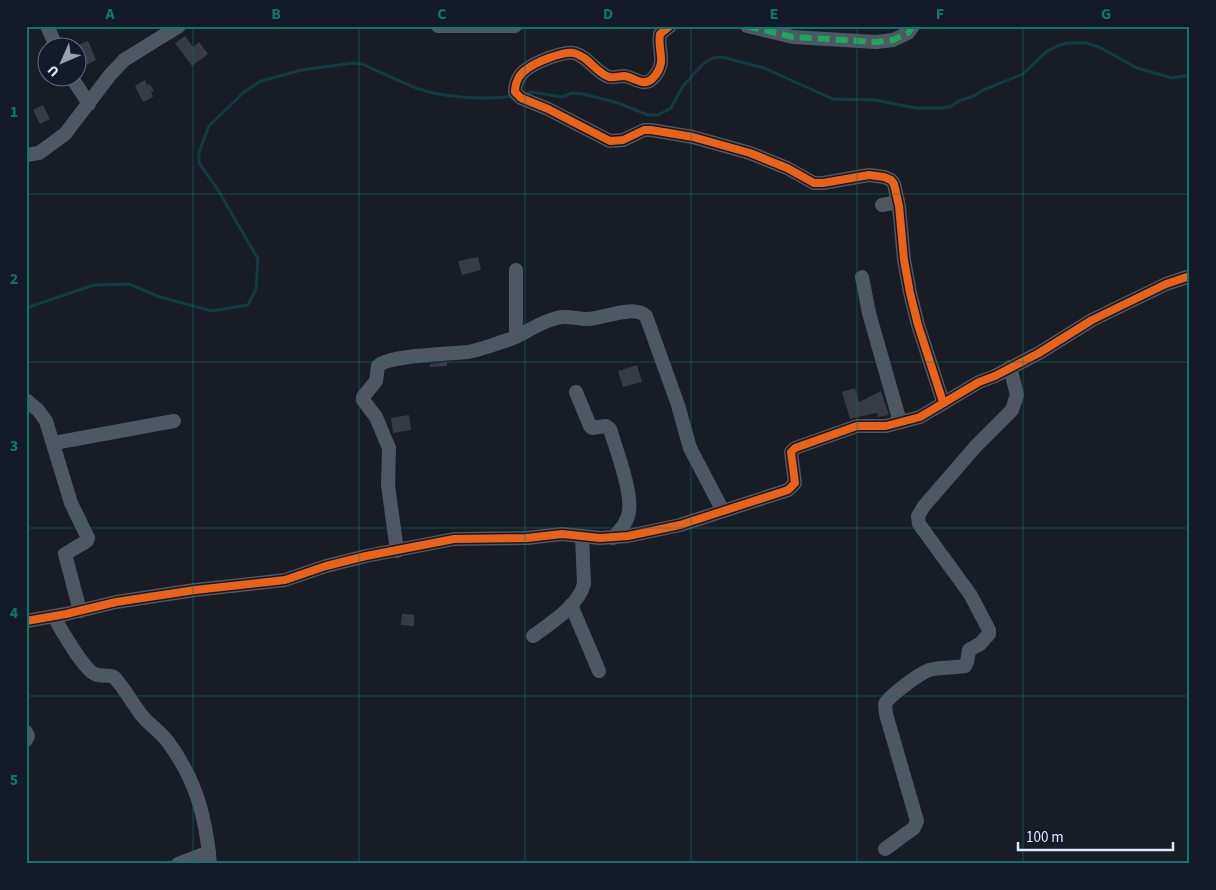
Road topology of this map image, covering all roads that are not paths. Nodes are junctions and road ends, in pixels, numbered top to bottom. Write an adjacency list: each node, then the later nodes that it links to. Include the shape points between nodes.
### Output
1 (47, 26): 8 (street)
2 (179, 26): 10 (street, via 124,60)
3 (438, 26): 4 (street)
4 (515, 26)
5 (670, 26): 12 (street, via 660,34 661,62 649,81 625,76 609,77 584,58 570,53 527,69 519,78 515,92 521,98 606,140 624,140 647,130 693,137 750,153 814,183 869,175 884,177 893,183)
6 (747, 26): 7 (street, via 794,37 876,42 893,40 908,33)
7 (913, 26)
8 (52, 38)
9 (78, 88): 10 (street)
10 (88, 104): 11 (street, via 65,134 39,153)
11 (26, 155)
12 (898, 202): 13 (street); 21 (street, via 910,293)
13 (882, 205)
14 (516, 270): 17 (street)
15 (1190, 276): 18 (street, via 1166,284 1092,320)
16 (862, 277): 23 (street)
17 (516, 337): 25 (street, via 558,318 594,319 620,312 643,313 678,405 690,448); 28 (street, via 469,351 428,354 378,366 376,381 362,399 376,418 390,448 388,485)
18 (1010, 367): 21 (street); 37 (street, via 1017,395 1012,410 976,446 918,516 919,524 978,608 989,634 969,650 968,662 964,666 930,670 885,704 917,821 914,828)
19 (576, 392): 27 (street, via 590,426 606,426 610,430 622,468 629,512 626,522)
20 (26, 400): 24 (street, via 46,421)
21 (943, 402): 23 (street, via 920,417)
22 (174, 422): 24 (street)
23 (900, 422): 25 (street, via 886,426 857,426 795,448 791,452 795,482 788,490)
24 (54, 443): 30 (street, via 71,503 88,538 65,554)
25 (723, 512): 27 (street, via 662,529)
26 (582, 536): 27 (street); 28 (street, via 454,539); 29 (street, via 584,584)
27 (613, 538)
28 (397, 551): 30 (street, via 326,566 285,580 195,590)
29 (572, 605): 33 (street); 34 (street)
30 (80, 611): 31 (street)
31 (54, 616): 32 (street); 38 (street, via 88,668 96,675 114,678 143,717 168,742 198,795 208,834)
32 (26, 620)
33 (533, 636)
34 (598, 671)
35 (26, 732): 36 (street)
36 (26, 740)
37 (885, 849)
38 (210, 858): 39 (street)
39 (178, 864)

